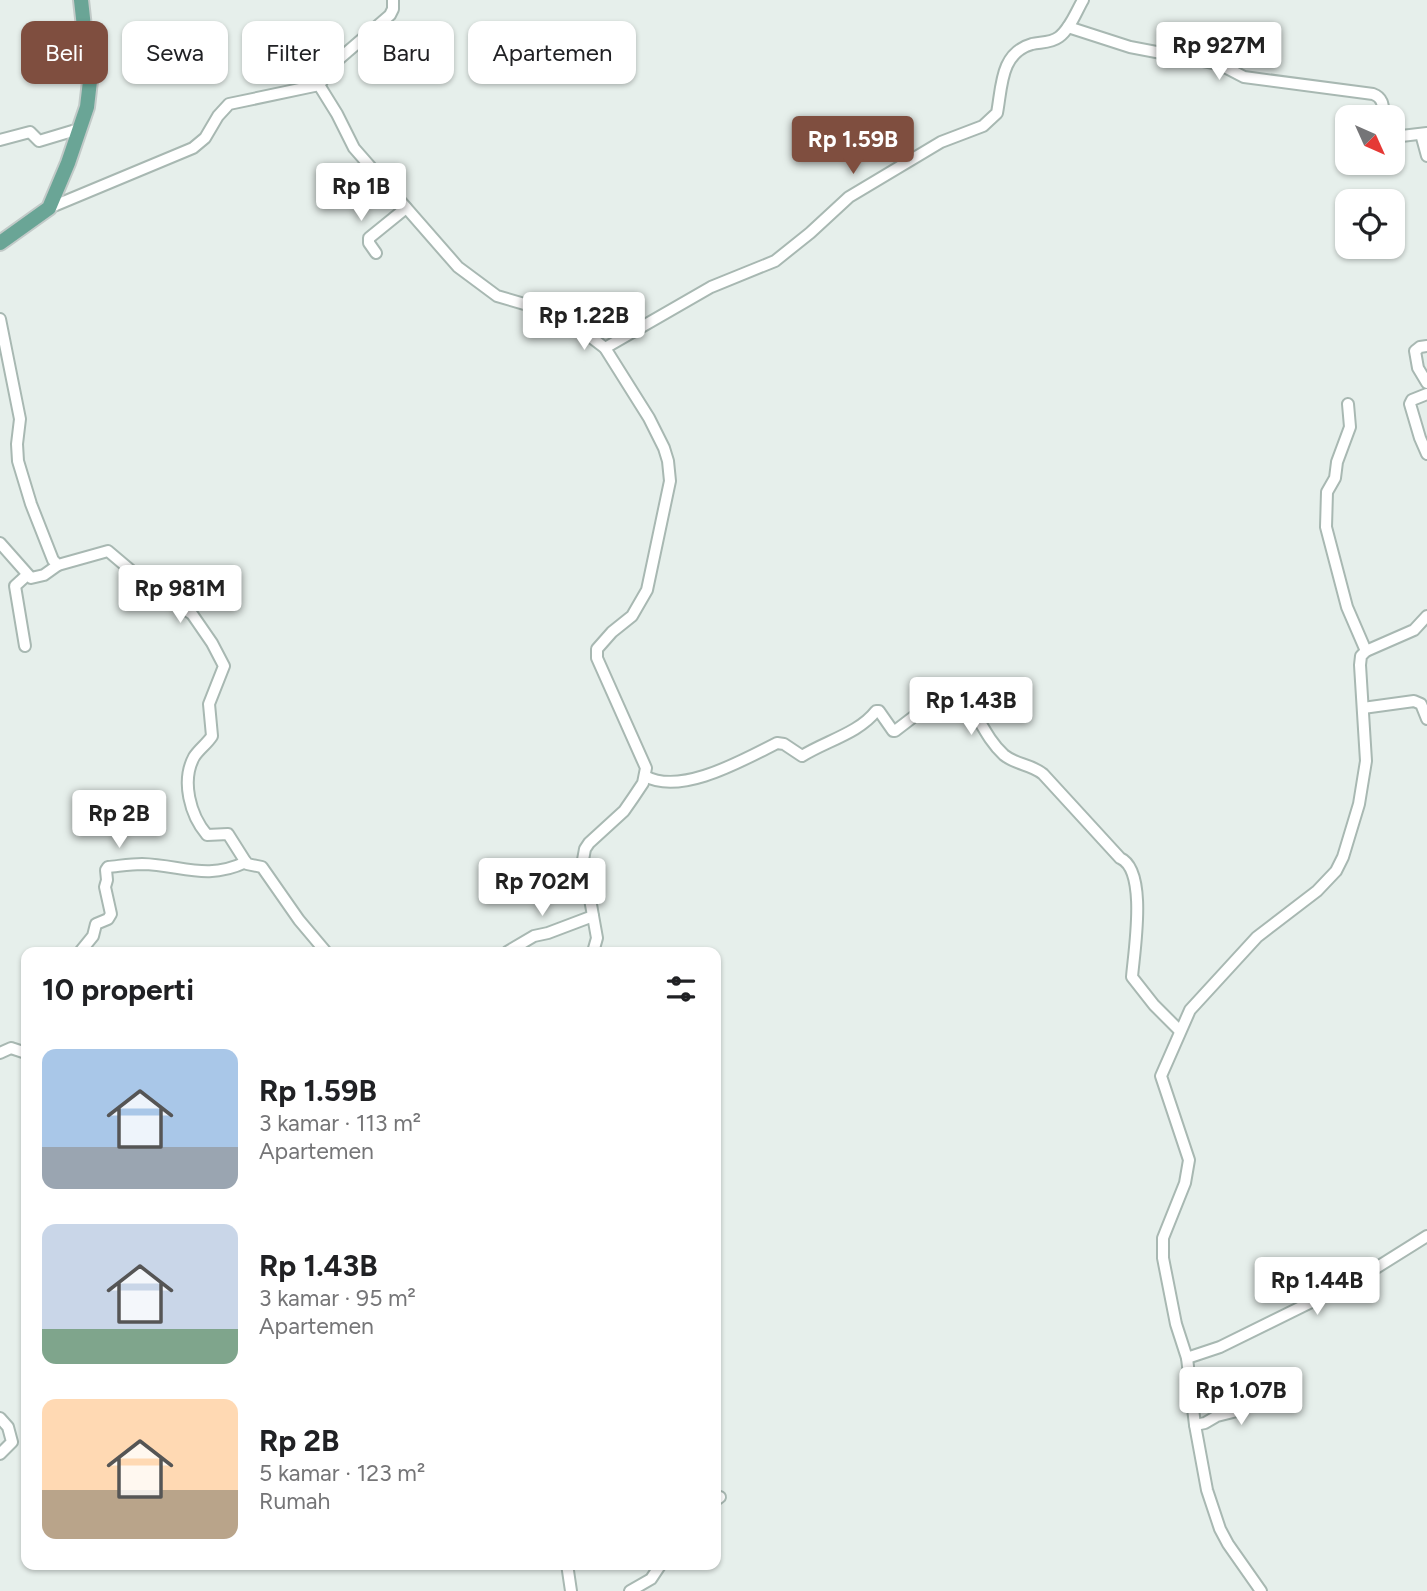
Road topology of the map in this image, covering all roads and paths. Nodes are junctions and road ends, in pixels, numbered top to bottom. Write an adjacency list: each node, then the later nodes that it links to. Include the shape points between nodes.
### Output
1 (81, 0): 7 (main road, via 90,81)
2 (393, 0): 5 (street, via 390,15 339,59)
3 (1083, 0): 4 (street)
4 (1068, 27): 6 (street, via 1130,47 1219,64 1244,77 1373,94); 18 (street, via 1057,39 1016,53 1002,76 998,113 983,126 941,142 859,191 775,261 711,287)
5 (319, 85): 12 (street, via 229,104 193,148); 13 (street, via 354,148)
6 (1382, 105)
7 (79, 130): 10 (street, via 39,141 30,132); 12 (main road)
8 (1424, 134): 9 (street); 11 (street)
9 (1405, 136)
10 (0, 140)
11 (1427, 156)
12 (49, 208): 14 (main road)
13 (406, 208): 15 (street, via 369,238); 18 (street, via 472,279 497,296 575,325)
14 (0, 243)
15 (376, 253)
16 (0, 319): 24 (street, via 21,425 18,461)
17 (1427, 346): 19 (street, via 1415,351)
18 (605, 348): 31 (street, via 649,418 668,461 670,481 647,590 632,616 597,649 646,768)
19 (1427, 383)
20 (1427, 394): 22 (street, via 1410,404)
21 (1348, 404): 28 (street, via 1350,428 1335,478 1326,492 1326,527 1347,607)
22 (1427, 454)
23 (0, 543): 25 (street)
24 (58, 565): 25 (street, via 37,577); 32 (street, via 108,551 192,614 212,643 224,666 209,704 212,736 192,760 188,798 207,835 230,835)
25 (27, 575): 27 (street, via 15,586)
26 (1427, 616): 28 (street, via 1414,631)
27 (25, 646)
28 (1366, 651): 29 (street, via 1360,664)
29 (1363, 708): 30 (street, via 1418,702); 38 (street, via 1366,761 1359,804 1336,871 1257,937 1190,1010)
30 (1427, 719)
31 (645, 776): 33 (street, via 624,811 585,849); 38 (street, via 657,783 696,778 777,743 802,756 854,729 876,711 895,732 956,688 969,700 1003,754 1019,764 1034,766 1131,867 1138,895 1132,977)
32 (246, 862): 34 (street, via 206,873 142,864 108,867 105,887 111,914 96,924); 35 (street, via 262,867)
33 (593, 916): 36 (street); 37 (street)
34 (84, 947)
35 (322, 947)
36 (515, 947)
37 (594, 947)
38 (1180, 1031): 42 (street, via 1161,1076 1189,1160 1163,1238 1163,1258)
39 (21, 1051): 40 (street, via 11,1048)
40 (0, 1054)
41 (1427, 1236): 42 (street, via 1287,1316)
42 (1187, 1358): 45 (street)
43 (1270, 1391): 45 (street, via 1241,1410)
44 (0, 1418): 46 (street, via 12,1436)
45 (1195, 1425): 51 (street, via 1207,1490 1220,1529)
46 (0, 1454)
47 (568, 1570): 49 (street)
48 (656, 1570): 50 (street, via 646,1583)
49 (571, 1591)
50 (630, 1591)
51 (1261, 1591)

